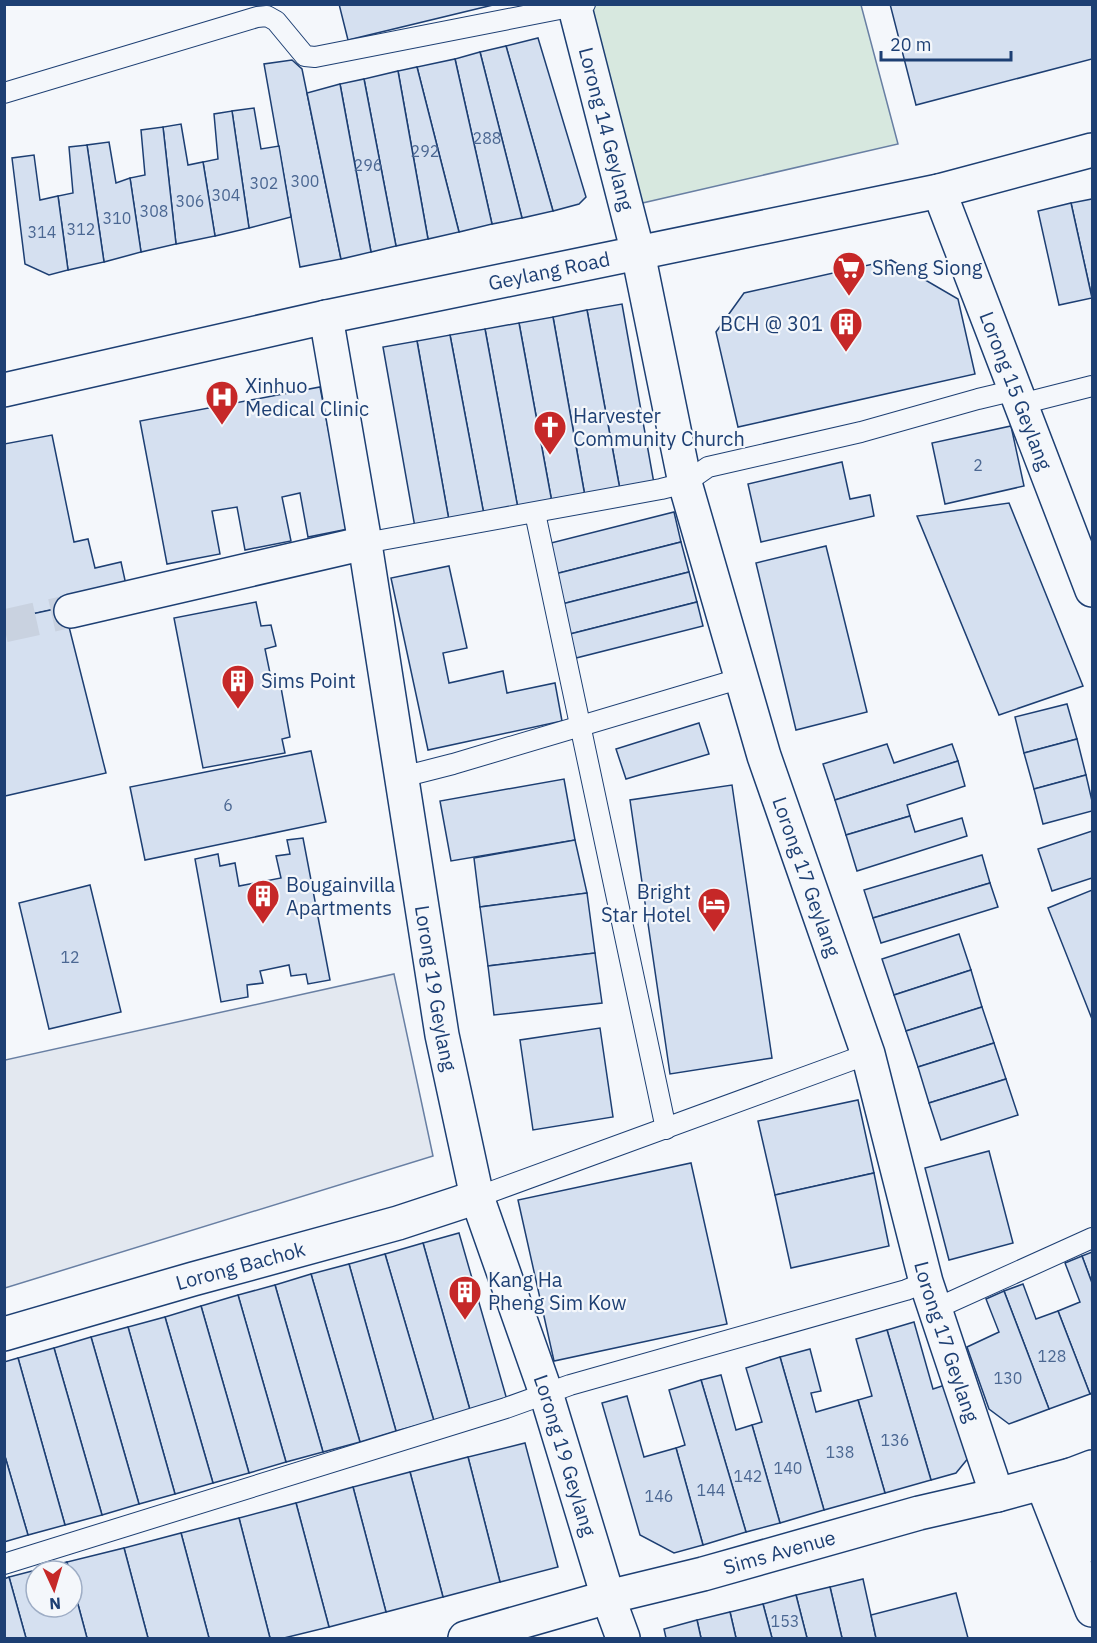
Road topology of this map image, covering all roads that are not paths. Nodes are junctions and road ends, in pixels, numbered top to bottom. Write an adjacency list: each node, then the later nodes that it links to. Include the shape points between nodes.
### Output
1 (578, 5): 2 (lane, via 315,57 305,57 276,21 267,16 257,17); 5 (street, Lorong 14 Geylang)
2 (4, 93)
3 (1092, 150): 4 (street, Geylang Road)
4 (939, 191): 5 (street, Geylang Road); 9 (street, Lorong 15 Geylang)
5 (638, 253): 6 (street, Geylang Road); 10 (street, Lorong 17 Geylang)
6 (326, 317): 8 (street, Geylang Road); 12 (street, Lorong 19 Geylang)
7 (1092, 386): 9 (lane)
8 (4, 390)
9 (1019, 397): 10 (lane, via 978,399 861,432 708,467); 13 (street, Lorong 15 Geylang)
10 (685, 483): 11 (lane); 15 (street, Lorong 17 Geylang)
11 (535, 513): 12 (lane); 16 (lane)
12 (365, 543): 14 (street); 17 (street, Lorong 19 Geylang)
13 (1092, 590)
14 (71, 611)
15 (742, 678): 16 (lane); 18 (street, Lorong 17 Geylang, via 764,756)
16 (580, 726): 17 (lane); 19 (lane)
17 (402, 777): 20 (street, Lorong 19 Geylang, via 442,1035)
18 (868, 1054): 19 (lane); 22 (street, Lorong 17 Geylang)
19 (666, 1129): 20 (lane)
20 (477, 1197): 23 (street, Lorong Bachok); 24 (street, Lorong 19 Geylang)
21 (1092, 1238): 22 (lane)
22 (930, 1295): 24 (lane, via 906,1290); 26 (street, Lorong 17 Geylang)
23 (4, 1334)
24 (546, 1393): 28 (lane); 29 (street, Lorong 19 Geylang)
25 (1068, 1475): 26 (street, Sims Avenue); 27 (street); 30 (street)
26 (997, 1495): 29 (street, Sims Avenue)
27 (1092, 1545)
28 (4, 1564)
29 (608, 1597): 31 (street, Sims Avenue); 32 (street, Lorong 19 Geylang)
30 (1092, 1610)
31 (465, 1638)
32 (623, 1638)

